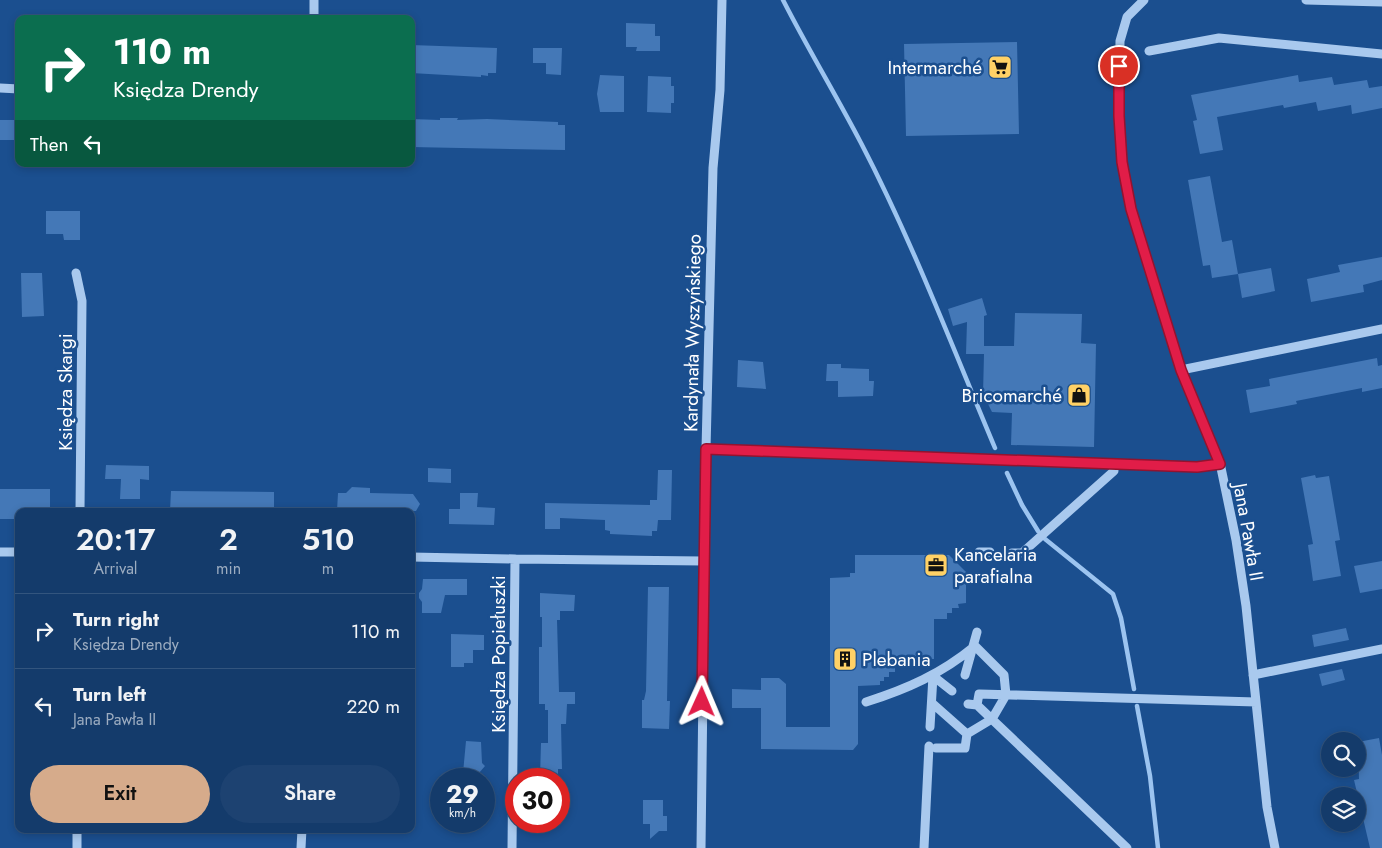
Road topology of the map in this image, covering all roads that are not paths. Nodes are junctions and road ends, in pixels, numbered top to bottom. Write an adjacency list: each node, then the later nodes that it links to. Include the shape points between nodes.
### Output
1 (314, 0): 6 (street)
2 (722, 0): 14 (street, Kardynała Wyszyńskiego, via 720,90 713,168)
3 (1306, 0): 5 (street)
4 (1139, 1): 13 (street, Jana Pawła II, via 1127,17 1120,40 1122,162 1131,209)
5 (1382, 2)
6 (314, 15)
7 (1149, 51): 8 (street, via 1219,38)
8 (1382, 54)
9 (0, 88): 10 (street)
10 (15, 89)
11 (76, 273): 17 (street, Księdza Skargi, via 82,301)
12 (1382, 329): 13 (street)
13 (1181, 370): 16 (street, Jana Pawła II)
14 (706, 449): 15 (street); 25 (street, Kardynała Wyszyńskiego)
15 (1114, 464): 16 (street, via 1197,467); 22 (street, via 1114,471 1022,553)
16 (1220, 464): 30 (street, Jana Pawła II, via 1236,540)
17 (80, 508)
18 (0, 552): 19 (street)
19 (15, 552)
20 (980, 552): 21 (street)
21 (990, 552)
22 (1012, 553)
23 (415, 557): 24 (street)
24 (515, 559): 25 (street, Księdza Popiełuszki); 44 (street, Księdza Popiełuszki)
25 (703, 561): 45 (street, Kardynała Wyszyńskiego)
26 (977, 632): 27 (street)
27 (975, 646): 29 (street); 31 (street); 33 (street, via 1004,675)
28 (1382, 649): 30 (street)
29 (965, 675)
30 (1253, 675): 35 (street, Jana Pawła II)
31 (933, 676): 32 (street); 34 (street, via 905,690); 36 (street)
32 (952, 691)
33 (1006, 695): 35 (street); 37 (street); 37 (street, via 979,694 972,705)
34 (866, 702)
35 (1256, 702): 48 (street, Jana Pawła II, via 1267,807)
36 (932, 703): 38 (street); 39 (street)
37 (992, 720): 39 (street); 47 (street)
38 (930, 727)
39 (967, 734): 46 (street, via 965,748 933,747)
40 (77, 833): 42 (street)
41 (302, 833): 43 (street)
42 (77, 848)
43 (302, 848)
44 (512, 848)
45 (701, 848)
46 (924, 848)
47 (1127, 848)
48 (1275, 848)

